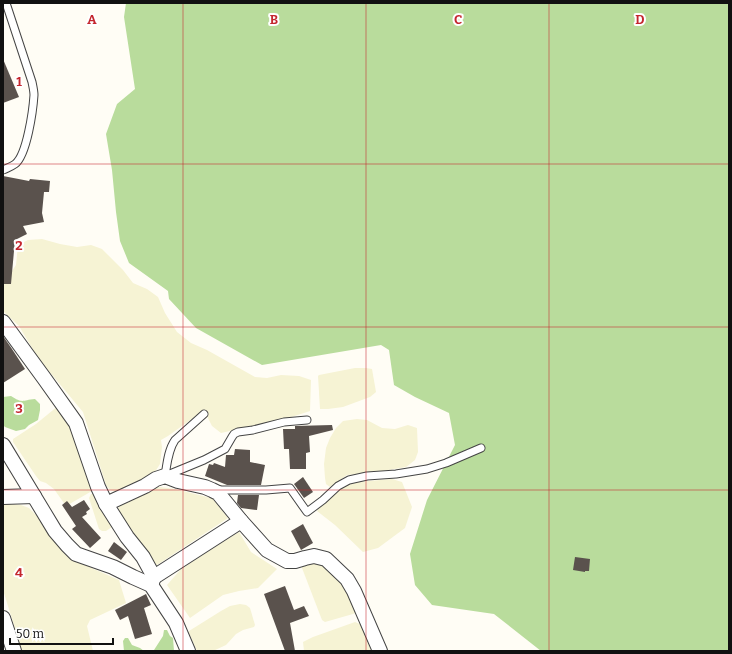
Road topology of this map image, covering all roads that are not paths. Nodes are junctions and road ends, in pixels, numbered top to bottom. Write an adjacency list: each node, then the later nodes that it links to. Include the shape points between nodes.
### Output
1 (6, 3): 2 (lane, via 34,94 24,150 15,164)
2 (3, 170)
3 (3, 322): 12 (street, via 76,423)
4 (204, 414): 8 (lane, via 171,445)
5 (308, 420): 8 (lane, via 284,422 238,432 225,449)
6 (3, 445): 10 (street)
7 (481, 448): 9 (lane, via 427,469 349,480 307,512 290,488)
8 (165, 476): 9 (street); 12 (street)
9 (212, 490): 13 (street, via 218,493)
10 (34, 496): 11 (street); 14 (street, via 55,531 76,554 133,577)
11 (3, 497)
12 (106, 504): 14 (street, via 143,557)
13 (241, 521): 14 (street); 18 (street, via 267,550 287,561 314,556 326,559 334,566 347,579 354,591)
14 (153, 581): 17 (street)
15 (3, 618): 16 (street)
16 (14, 651)
17 (188, 651)
18 (380, 651)

